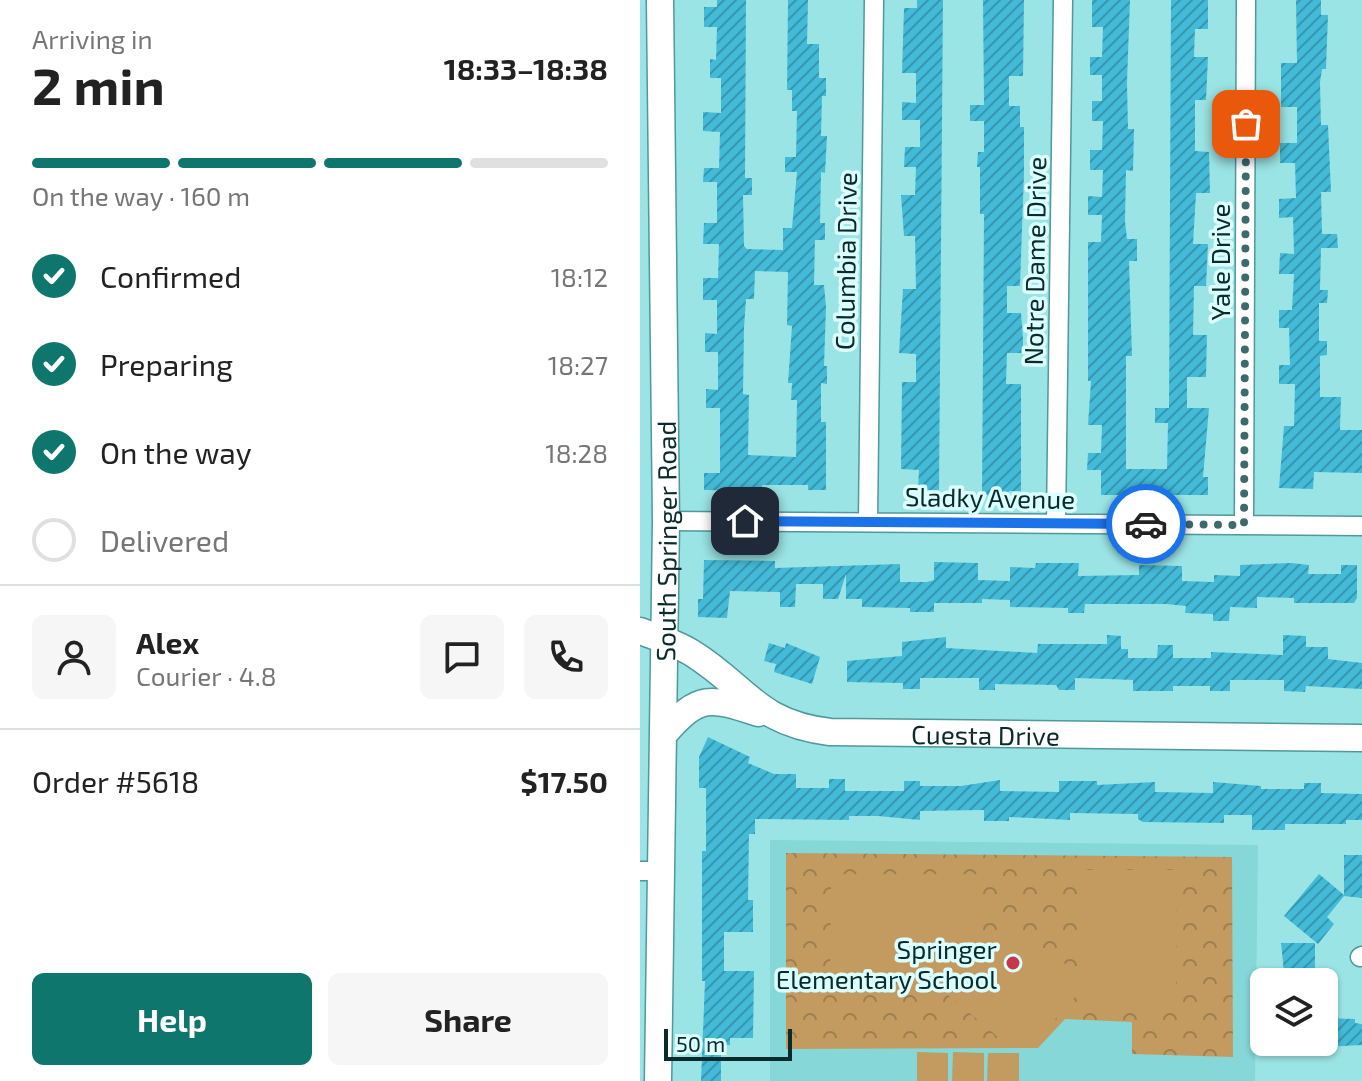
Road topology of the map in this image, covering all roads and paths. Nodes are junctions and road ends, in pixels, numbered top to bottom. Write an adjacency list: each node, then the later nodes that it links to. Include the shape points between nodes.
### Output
1 (660, 0): 5 (street, South Springer Road)
2 (874, 0): 6 (street, Columbia Drive)
3 (1063, 0): 7 (street, Notre Dame Drive)
4 (1246, 0): 8 (street, Yale Drive)
5 (666, 521): 6 (street, Sladky Avenue); 11 (street, South Springer Road)
6 (868, 522): 7 (street, Sladky Avenue)
7 (1056, 523): 8 (street, Sladky Avenue)
8 (1244, 525): 9 (street, Sladky Avenue)
9 (1362, 526)
10 (640, 631): 11 (street, Cuesta Drive)
11 (665, 640): 12 (street, Cuesta Drive, via 691,653); 13 (street, South Springer Road)
12 (776, 719): 13 (street, via 708,700 688,707); 14 (street, Cuesta Drive, via 830,732)
13 (665, 733): 15 (street, South Springer Road)
14 (1362, 738)
15 (650, 871): 16 (street, South Springer Road)
16 (658, 1081)

